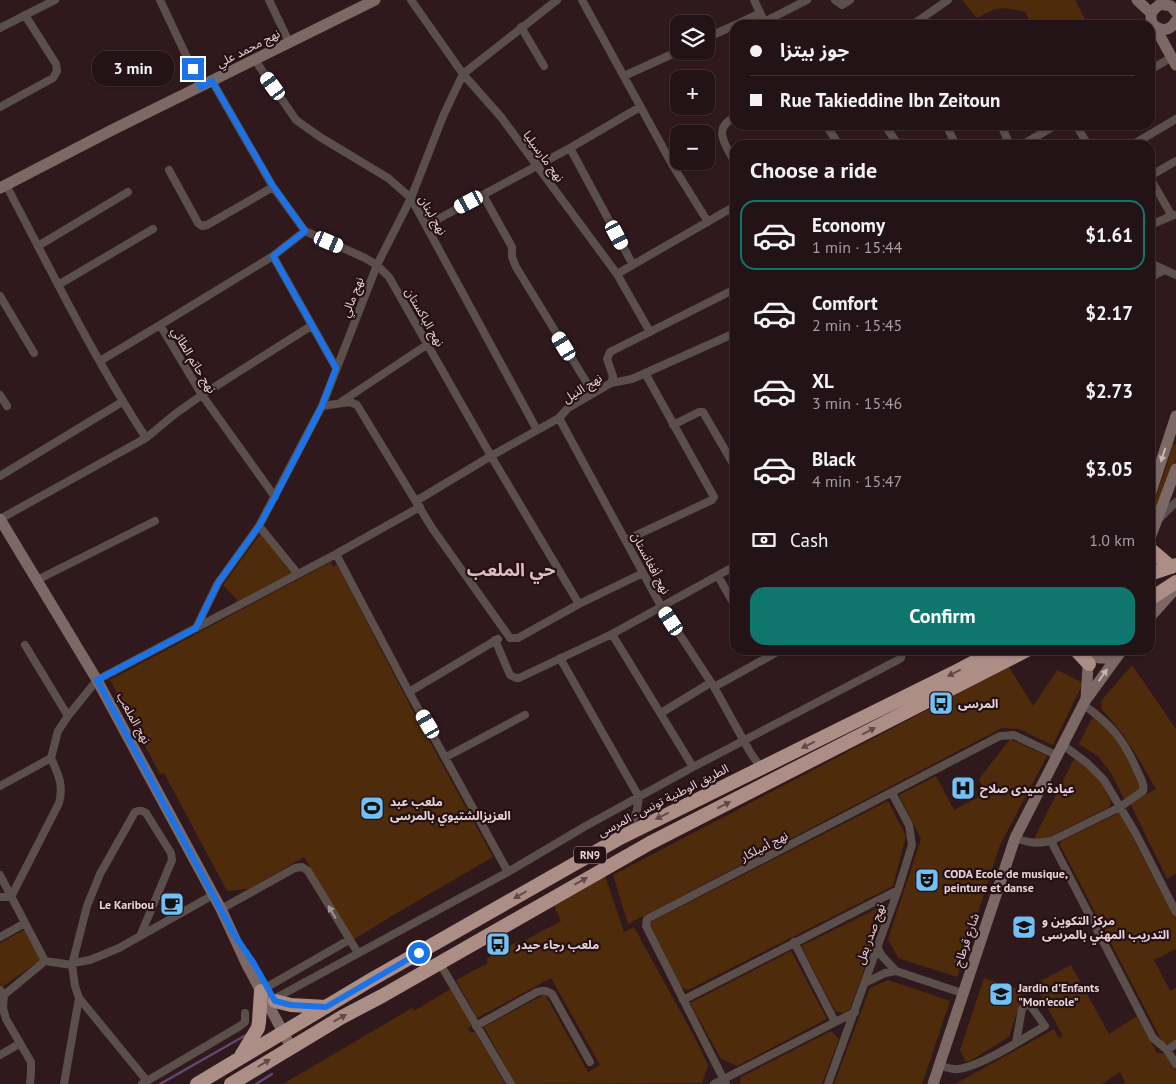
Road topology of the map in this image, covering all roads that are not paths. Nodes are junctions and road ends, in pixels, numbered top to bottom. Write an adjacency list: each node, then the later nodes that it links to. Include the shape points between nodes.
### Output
1 (56, 0): 15 (street)
2 (160, 0): 41 (street)
3 (269, 0): 32 (street)
4 (375, 0): 32 (street, نهج محمد علي)
5 (410, 0): 38 (street, نهج مارسيليا)
6 (557, 0): 27 (street, نهج مالي)
7 (582, 0): 39 (street)
8 (754, 0): 18 (street)
9 (807, 0): 22 (street)
10 (835, 0): 11 (street, via 842,5)
11 (850, 0)
12 (948, 0): 23 (street)
13 (1137, 0): 17 (street)
14 (1159, 2): 16 (street); 17 (street)
15 (42, 3): 19 (street)
16 (1175, 7)
17 (1151, 13): 24 (street)
18 (760, 14): 20 (street); 21 (street)
19 (24, 16): 29 (street); 42 (street, via 56,64 57,71 53,78)
20 (746, 20)
21 (763, 20)
22 (772, 20)
23 (919, 20)
24 (1152, 20)
25 (1175, 23): 26 (street, via 1162,30); 31 (street)
26 (1155, 26): 35 (street)
27 (521, 27): 36 (street); 38 (street, نهج مالي)
28 (730, 27): 30 (street)
29 (0, 28)
30 (715, 34)
31 (1176, 37)
32 (290, 42): 34 (street, نهج محمد علي)
33 (670, 55): 39 (street)
34 (255, 60): 40 (street, نهج محمد علي); 60 (street, نهج لبنان, via 296,120 388,178)
35 (1174, 61): 37 (street)
36 (544, 66)
37 (1155, 68)
38 (463, 74): 52 (street, نهج مارسيليا); 60 (street, نهج مالي)
39 (624, 76): 43 (street)
40 (212, 81): 41 (street, نهج محمد علي); 56 (street)
41 (201, 87): 57 (street, نهج محمد علي)
42 (0, 107)
43 (640, 107): 49 (street); 63 (street)
44 (1176, 119): 48 (street)
45 (730, 120): 50 (street, via 721,131)
46 (1048, 130): 47 (street)
47 (1030, 140)
48 (1140, 140)
49 (570, 148): 52 (street); 71 (street)
50 (730, 153)
51 (1176, 161): 54 (street)
52 (537, 165): 59 (street); 74 (street, نهج مارسيليا)
53 (169, 170): 56 (street, via 202,226)
54 (1155, 174)
55 (1155, 185): 62 (street)
56 (273, 186): 67 (street)
57 (3, 187): 68 (street)
58 (128, 192): 68 (street)
59 (483, 195): 65 (street); 90 (street, via 512,246 516,267)
60 (411, 198): 65 (street, نهج لبنان); 70 (street, نهج مالي)
61 (730, 209): 63 (street)
62 (1174, 215): 64 (street)
63 (708, 222): 71 (street)
64 (1155, 223)
65 (427, 225): 100 (street, نهج لبنان)
66 (153, 229): 77 (street)
67 (305, 231): 69 (street, نهج حاتم الطائي); 70 (street, نهج الباكستان)
68 (38, 246): 77 (street)
69 (273, 256): 80 (street, نهج حاتم الطائي); 81 (street)
70 (377, 265): 84 (street, نهج الباكستان, via 389,277); 87 (street, نهج مالي)
71 (633, 265): 74 (street)
72 (1155, 266): 73 (street)
73 (1164, 270): 75 (street); 76 (street)
74 (617, 274): 82 (street, نهج مارسيليا)
75 (1155, 275)
76 (1176, 275)
77 (58, 286): 86 (street)
78 (730, 292): 82 (street, نهج النيل)
79 (0, 296): 85 (street)
80 (160, 325): 86 (street); 92 (street, نهج حاتم الطائي)
81 (311, 326): 87 (street); 92 (street)
82 (650, 332): 89 (street, نهج النيل, via 607,355 613,376)
83 (730, 336): 88 (street)
84 (428, 344): 94 (street); 102 (street, نهج الباكستان)
85 (34, 353)
86 (100, 361): 93 (street)
87 (336, 368): 96 (street, نهج مالي)
88 (645, 373): 89 (street); 99 (street)
89 (611, 383): 90 (street, نهج النيل)
90 (592, 393): 98 (street, نهج النيل, via 568,408)
91 (0, 394): 95 (street)
92 (202, 395): 101 (street); 107 (street, نهج حاتم الطائي)
93 (122, 402): 101 (street); 105 (street)
94 (341, 402): 96 (street); 109 (street, via 357,405)
95 (7, 406)
96 (322, 406): 107 (street, نهج مالي)
97 (1176, 416): 106 (street, one-way to 106)
98 (559, 418): 100 (street, نهج النيل); 115 (street, نهج أفغانستان)
99 (673, 425): 103 (street, via 703,412); 115 (street, via 713,499)
100 (537, 430): 102 (street, نهج النيل)
101 (146, 438): 110 (street)
102 (491, 456): 109 (street, نهج النيل); 128 (street, نهج الباكستان)
103 (730, 458)
104 (1176, 469): 112 (street)
105 (0, 476)
106 (1155, 480)
107 (275, 497): 113 (street, نهج مالي)
108 (1176, 502): 112 (street)
109 (418, 504): 117 (street, نهج النيل); 133 (street)
110 (0, 519): 124 (street, نهج الملعب)
111 (154, 521): 124 (street)
112 (1157, 521): 114 (street)
113 (259, 526): 122 (street); 131 (street, نهج مالي, via 218,583)
114 (1155, 526)
115 (626, 540): 121 (street, نهج أفغانستان)
116 (1155, 552): 118 (highway)
117 (336, 554): 122 (street, نهج النيل); 149 (street)
118 (1174, 566): 120 (highway)
119 (730, 569): 123 (street)
120 (1155, 572)
121 (643, 573): 128 (street); 129 (street, نهج أفغانستان)
122 (298, 574): 131 (street, نهج النيل)
123 (718, 576): 127 (street); 129 (street)
124 (37, 580): 147 (street, نهج الملعب)
125 (1175, 585): 126 (highway); 130 (street)
126 (1155, 596)
127 (730, 597)
128 (579, 604): 133 (street, via 518,638)
129 (661, 606): 132 (street); 148 (street, نهج أفغانستان)
130 (1155, 611)
131 (196, 628): 147 (street, نهج النيل)
132 (612, 634): 145 (street); 151 (street)
133 (509, 636): 134 (street)
134 (495, 640): 145 (street, via 512,678 519,678); 149 (street)
135 (25, 645): 153 (street)
136 (764, 655): 146 (street)
137 (772, 655): 146 (street)
138 (902, 655): 154 (street, via 898,660)
139 (988, 655): 159 (highway, الطريق الوطنية تونس - المرسى / RN9, one-way to 159)
140 (1017, 655): 183 (highway, RN9, one-way to 140, via 650,843)
141 (1086, 655): 150 (street)
142 (1089, 655): 143 (street, via 1099,658)
143 (1113, 655)
144 (1117, 655): 150 (street, شارع قرطاج, one-way to 144)
145 (560, 658): 162 (street)
146 (766, 658): 148 (street)
147 (97, 680): 153 (street); 170 (street, نهج الملعب)
148 (712, 685): 151 (street); 154 (street, نهج أفغانستان)
149 (409, 692): 156 (street)
150 (1085, 703): 155 (street, شارع قرطاج); 163 (street, via 1125,744 1143,782 1143,791)
151 (660, 713): 158 (street)
152 (525, 715): 156 (street)
153 (68, 716): 157 (street, via 58,731)
154 (744, 741): 158 (street); 159 (street, نهج أفغانستان)
155 (1061, 750): 161 (street, نهج أميلكار, via 1005,735); 163 (street, نهج أميلكار, via 1096,770); 165 (street, شارع قرطاج)
156 (446, 757): 167 (street)
157 (51, 758): 160 (street); 172 (street, via 61,779 61,795)
158 (693, 767): 162 (street)
159 (761, 768): 164 (highway, الطريق الوطنية تونس - المرسى / RN9, one-way to 164)
160 (0, 786)
161 (892, 793): 169 (street, نهج صدر بعل, via 912,837); 192 (street, نهج أميلكار, via 647,919 646,926)
162 (639, 797): 164 (street, via 634,821); 167 (street)
163 (1120, 807): 166 (street); 174 (street, نهج أميلكار)
164 (620, 838): 193 (highway, الطريق الوطنية تونس - المرسى / RN9, one-way to 193)
165 (1015, 838): 166 (street, via 1040,844); 189 (street, شارع قرطاج)
166 (1051, 841): 203 (street, via 1153,1038)
167 (508, 872): 181 (street)
168 (0, 875): 172 (street)
169 (898, 890): 179 (street); 180 (street, نهج صدر بعل)
170 (213, 895): 173 (street, نهج الملعب); 176 (street)
171 (0, 897): 172 (street)
172 (11, 897): 175 (street)
173 (221, 908): 178 (street, one-way to 173, via 308,871 302,867); 187 (street, نهج الملعب, via 247,965)
174 (1176, 912)
175 (25, 923): 177 (street); 182 (street)
176 (142, 934): 184 (street, via 119,948); 184 (street, via 172,860 171,853 146,813 139,810 100,874 87,906)
177 (0, 938)
178 (349, 940): 181 (street); 187 (street)
179 (794, 942): 192 (street); 196 (street)
180 (878, 948): 185 (street); 186 (street, نهج صدر بعل)
181 (358, 953): 191 (street)
182 (45, 961): 184 (street); 188 (street)
183 (439, 962): 197 (street); 202 (highway, RN9, one-way to 183)
184 (72, 964): 190 (street)
185 (896, 971): 186 (street); 189 (street)
186 (864, 983): 194 (street, نهج صدر بعل)
187 (264, 989): 191 (street, نهج الملعب); 198 (street, نهج الملعب); 205 (highway, via 258,1028)
188 (2, 993): 200 (street, via 6,1019)
189 (962, 993): 208 (street, شارع قرطاج)
190 (80, 998): 210 (street); 212 (street)
191 (275, 1000): 193 (highway, via 291,1005); 198 (street, نهج الملعب)
192 (683, 1000): 209 (street, نهج أميلكار)
193 (326, 1007): 198 (highway, الطريق الوطنية تونس - المرسى / RN9)
194 (855, 1012): 196 (street); 217 (street, نهج صدر بعل)
195 (245, 1013): 210 (street, via 245,1022 240,1026)
196 (835, 1022): 209 (street)
197 (476, 1026): 206 (street, via 537,992 548,990); 215 (street)
198 (287, 1030): 202 (street, نهج الملعب); 205 (highway, الطريق الوطنية تونس - المرسى / RN9)
199 (1016, 1043): 199 (street, via 1022,1009 1027,1004 1045,1026); 208 (street, via 971,1066 956,1070)
200 (19, 1044): 204 (street); 211 (street, via 31,1062)
201 (1176, 1044): 203 (street)
202 (295, 1045): 214 (highway, RN9, one-way to 202)
203 (1166, 1050): 207 (street)
204 (0, 1055)
205 (239, 1058): 213 (highway, الطريق الوطنية تونس - المرسى / RN9)
206 (590, 1062)
207 (1176, 1064)
208 (939, 1065): 218 (street, شارع قرطاج)
209 (725, 1082): 216 (street)
210 (144, 1083)
211 (30, 1084)
212 (64, 1084)
213 (197, 1084)
214 (231, 1084)
215 (511, 1084)
216 (714, 1084)
217 (828, 1084)
218 (933, 1084)

